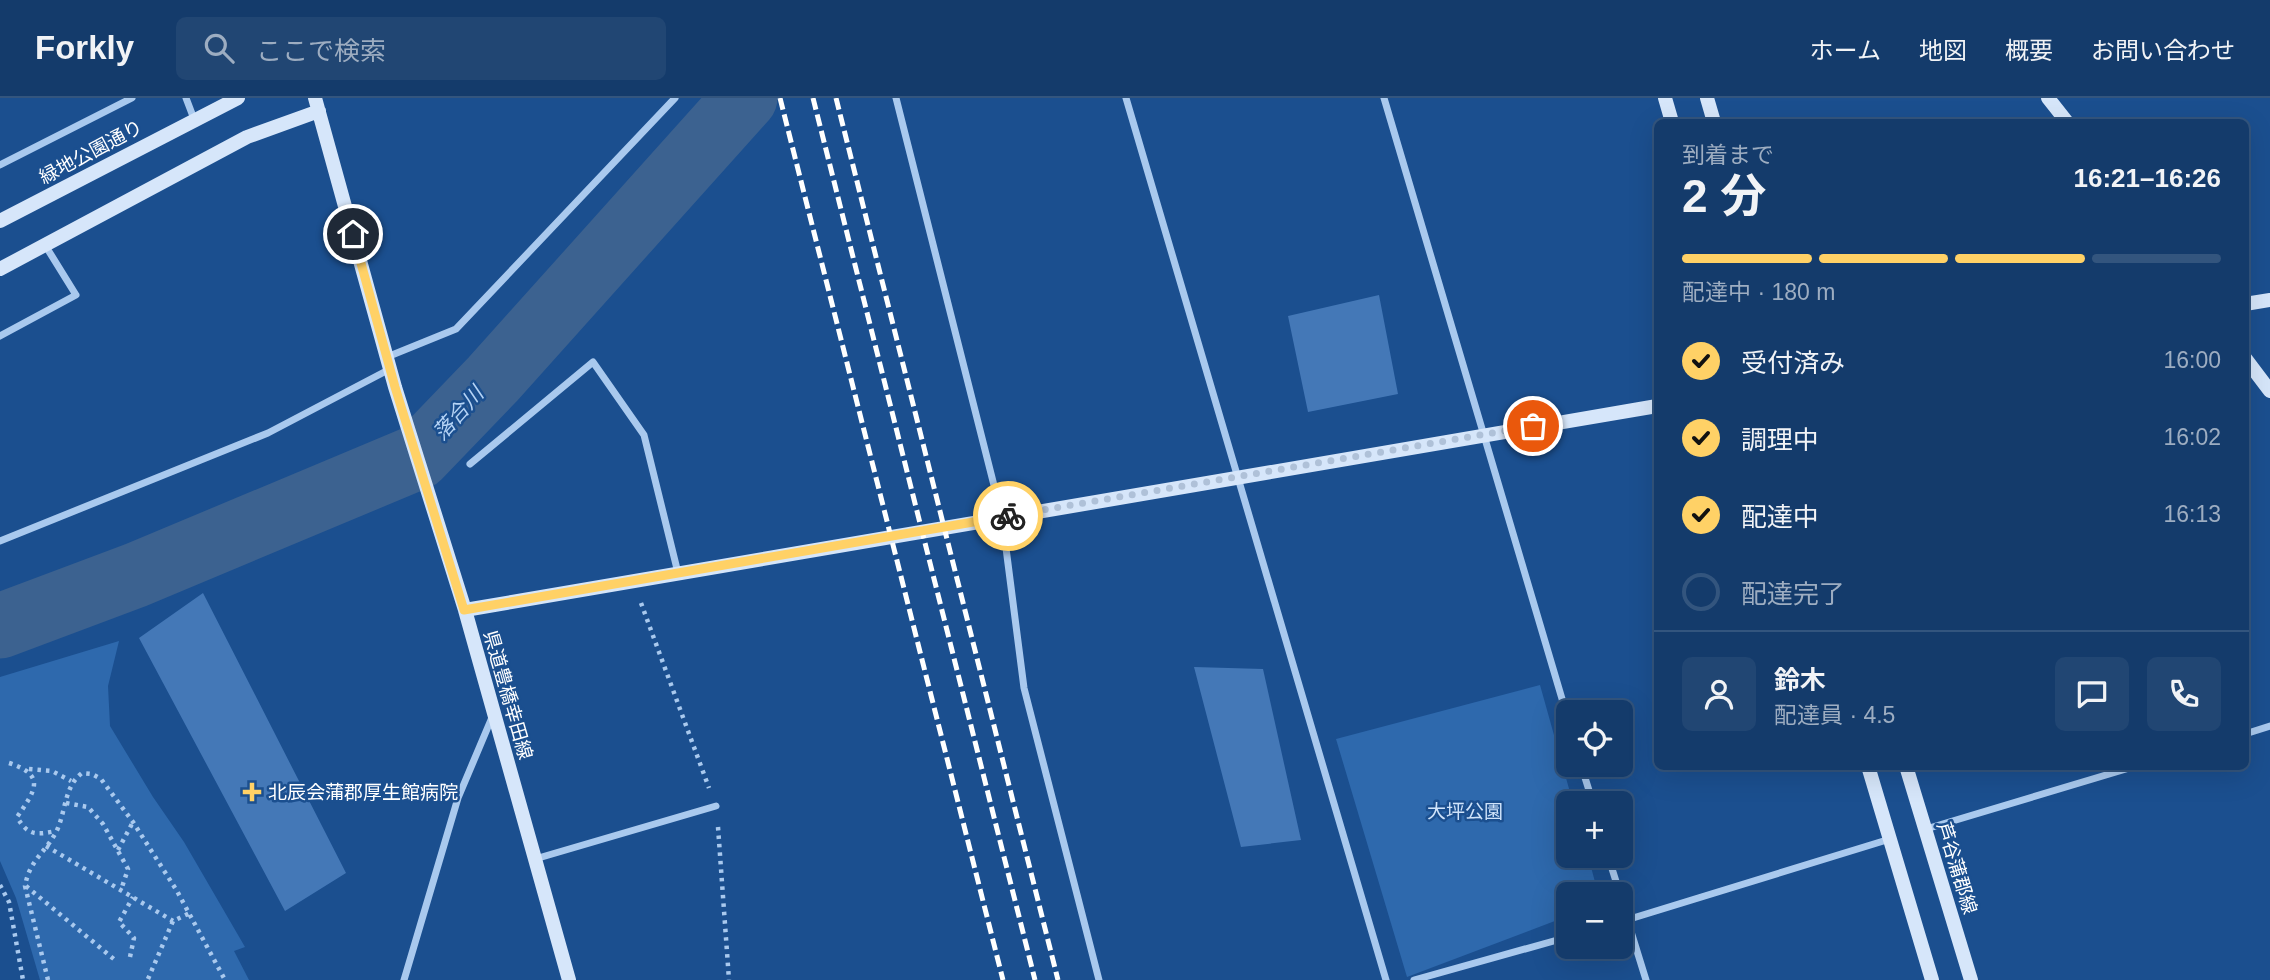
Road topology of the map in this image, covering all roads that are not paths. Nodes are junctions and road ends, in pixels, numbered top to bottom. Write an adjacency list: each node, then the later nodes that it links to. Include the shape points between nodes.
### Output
1 (132, 98): 16 (street)
2 (186, 98): 12 (street)
3 (238, 98): 12 (street, 緑地公園通り)
4 (675, 98): 23 (street, via 456,329)
5 (896, 98): 30 (street)
6 (1126, 98): 29 (street)
7 (1384, 98): 27 (street)
8 (1665, 98): 13 (street)
9 (1707, 98): 14 (street)
10 (2048, 98): 15 (street)
11 (317, 105): 18 (street); 23 (street, 県道豊橋幸田線)
12 (194, 119): 17 (street, 緑地公園通り)
13 (1671, 119)
14 (1713, 119)
15 (2065, 119)
16 (0, 165)
17 (0, 221)
18 (45, 245): 19 (street); 22 (street, via 76,295)
19 (0, 269)
20 (2270, 300): 21 (street)
21 (2249, 303)
22 (0, 336)
23 (389, 363): 31 (street, via 268,433); 33 (street, 県道豊橋幸田線)
24 (2249, 363): 25 (street)
25 (2270, 391)
26 (1654, 407): 27 (street)
27 (1484, 435): 29 (street); 34 (street)
28 (470, 464): 32 (street, via 593,362 645,435)
29 (1239, 477): 30 (street); 51 (street)
30 (1002, 517): 32 (street); 50 (street, via 1024,688)
31 (0, 541)
32 (678, 573): 33 (street)
33 (464, 610): 35 (street, 県道豊橋幸田線)
34 (1562, 700)
35 (493, 714): 44 (street, 県道豊橋幸田線); 48 (street, via 458,798)
36 (2270, 726): 37 (street)
37 (2249, 733)
38 (1869, 770): 43 (street)
39 (1907, 770): 42 (street, 芦谷蒲郡線)
40 (2123, 770): 42 (street)
41 (716, 806): 44 (street)
42 (1925, 830): 55 (street, 芦谷蒲郡線)
43 (1890, 839): 45 (street); 54 (street)
44 (534, 859): 49 (street, 県道豊橋幸田線)
45 (1633, 918)
46 (1556, 940): 52 (street)
47 (1633, 945): 53 (street)
48 (404, 980)
49 (569, 980)
50 (1100, 980)
51 (1387, 980)
52 (1414, 980)
53 (1646, 980)
54 (1932, 980)
55 (1971, 980)

